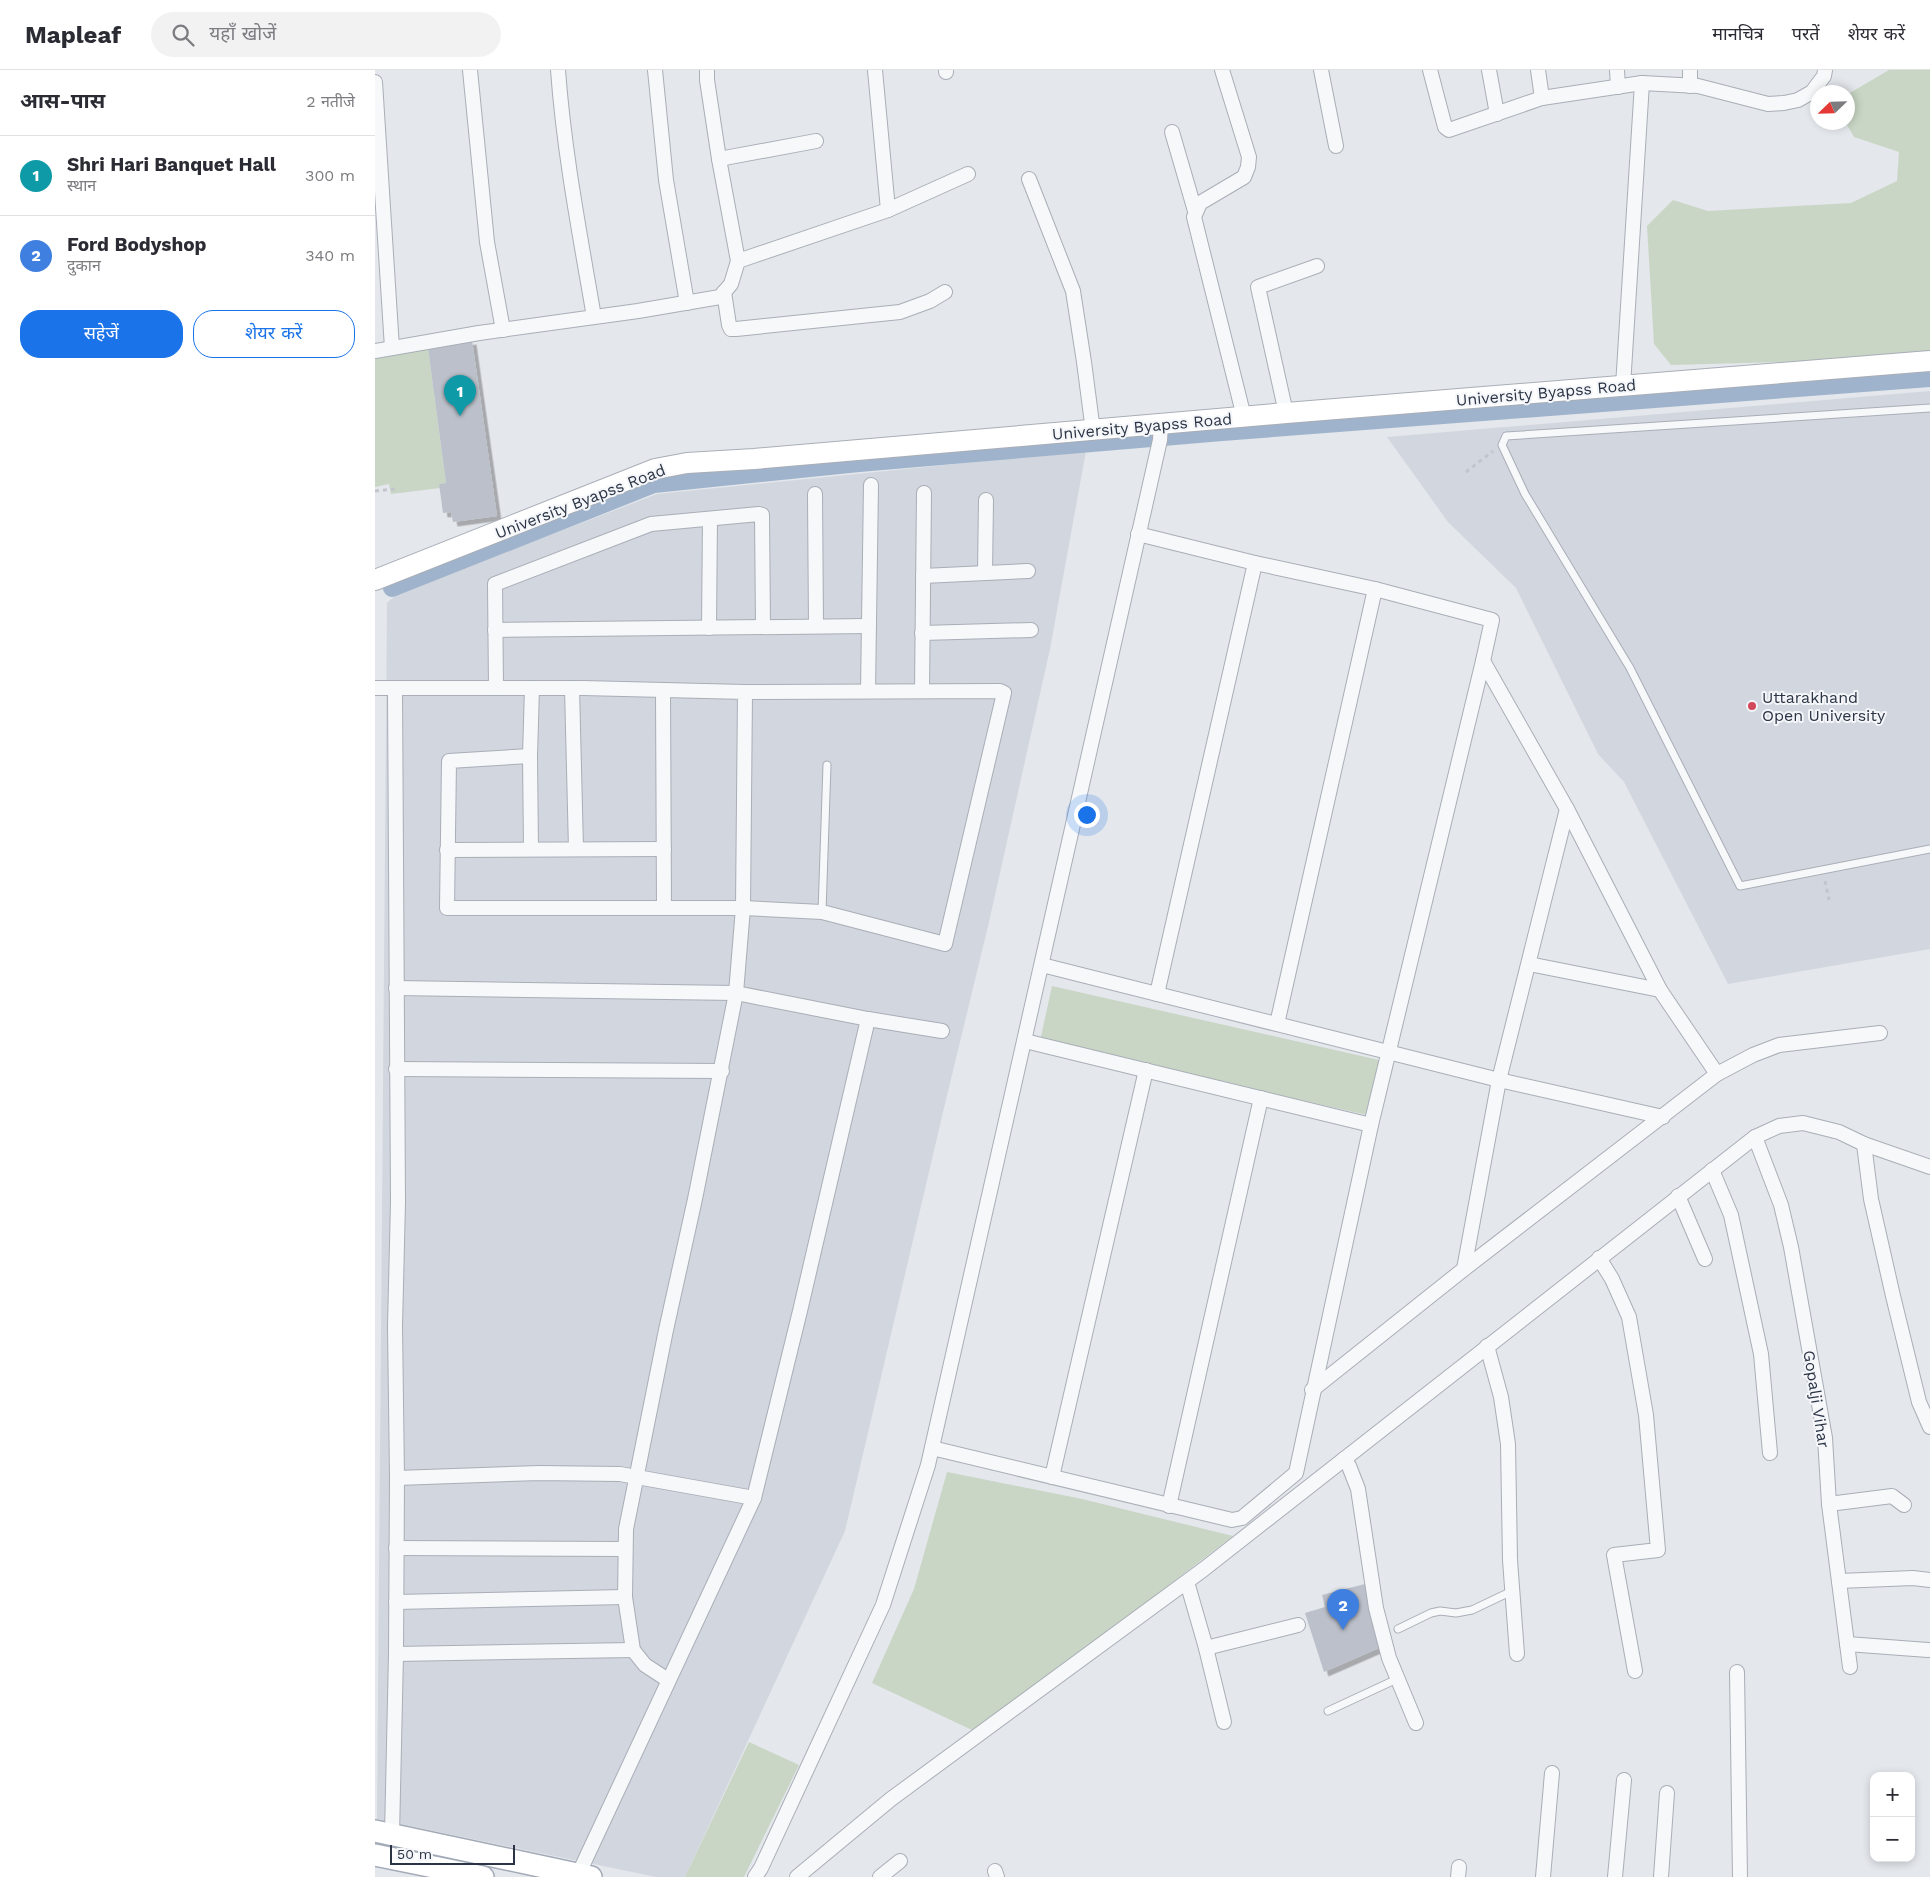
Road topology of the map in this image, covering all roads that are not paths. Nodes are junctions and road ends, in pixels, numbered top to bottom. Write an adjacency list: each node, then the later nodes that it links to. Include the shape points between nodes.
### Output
1 (470, 70): 34 (street, via 487,242)
2 (558, 70): 33 (street, via 574,204)
3 (655, 70): 32 (street, via 666,180)
4 (707, 70): 23 (street)
5 (875, 70): 26 (street)
6 (1223, 70): 27 (street, via 1249,157 1248,167 1245,177 1200,202)
7 (1321, 70): 22 (street)
8 (1430, 70): 19 (street, via 1445,127 1449,130)
9 (1489, 70): 19 (street)
10 (1538, 70): 18 (street)
11 (1617, 70): 17 (street)
12 (1690, 70): 16 (street)
13 (1825, 70): 16 (street, via 1812,92 1784,103 1768,104)
14 (375, 82): 35 (street)
15 (1642, 83): 16 (street); 17 (street); 38 (street)
16 (1690, 86)
17 (1617, 87): 18 (street)
18 (1542, 98): 19 (street)
19 (1497, 114)
20 (1172, 132): 27 (street)
21 (816, 141): 23 (street)
22 (1337, 146)
23 (719, 159): 28 (street)
24 (967, 174): 26 (street)
25 (1029, 179): 42 (street, via 1073,291)
26 (888, 210): 28 (street)
27 (1195, 210): 41 (street, via 1194,217)
28 (738, 261): 30 (street, via 731,284)
29 (1317, 266): 40 (street, via 1258,287)
30 (724, 292): 31 (street, via 731,329 900,312 931,301); 32 (street, via 720,296)
31 (945, 292)
32 (687, 303): 33 (street)
33 (594, 317): 34 (street)
34 (503, 330): 35 (street)
35 (392, 348): 36 (street)
36 (375, 351)
37 (1930, 361): 38 (main road, University Byapss Road)
38 (1623, 386): 40 (main road, University Byapss Road)
39 (1930, 408): 78 (lane, via 1506,436 1502,445 1525,494 1630,668 1740,886)
40 (1286, 413): 41 (main road, University Byapss Road)
41 (1244, 417): 43 (main road, University Byapss Road)
42 (1093, 431): 43 (main road, University Byapss Road); 54 (main road, University Byapss Road, via 687,463 655,469)
43 (1161, 432): 49 (street)
44 (871, 485): 57 (street)
45 (924, 493): 53 (street)
46 (815, 494): 56 (street)
47 (986, 500): 52 (street)
48 (710, 519): 58 (street, via 759,514 763,518); 59 (street); 60 (street, via 651,524 497,583)
49 (1138, 534): 50 (street); 85 (street)
50 (1255, 564): 55 (street); 89 (street)
51 (1028, 571): 52 (street)
52 (985, 573): 53 (street)
53 (923, 576): 62 (street)
54 (375, 580)
55 (1375, 589): 63 (street, via 1492,620); 91 (street)
56 (815, 626): 57 (street); 58 (street)
57 (869, 626): 70 (street)
58 (763, 627): 59 (street)
59 (709, 628): 60 (street)
60 (495, 630): 65 (street)
61 (1031, 630): 62 (street)
62 (922, 633): 71 (street)
63 (1483, 661): 75 (street); 95 (street)
64 (375, 688): 68 (street)
65 (496, 688): 66 (street); 68 (street)
66 (532, 688): 67 (street); 73 (street)
67 (572, 688): 69 (street); 76 (street)
68 (395, 689): 86 (street)
69 (663, 690): 72 (street); 77 (street)
70 (868, 691): 71 (street); 72 (street)
71 (921, 691): 83 (street, via 1000,691 1005,696 945,944)
72 (745, 692): 82 (street)
73 (530, 756): 79 (street, via 449,761); 80 (street)
74 (827, 765): 83 (lane)
75 (1567, 809): 84 (street); 87 (street)
76 (576, 849): 77 (street); 80 (street)
77 (664, 849): 81 (street)
78 (1930, 849)
79 (447, 850): 80 (street); 81 (street, via 449,908)
80 (531, 850)
81 (664, 908): 82 (street)
82 (743, 908): 83 (street); 88 (street)
83 (822, 912)
84 (1529, 964): 87 (street); 100 (street)
85 (1042, 965): 89 (street); 94 (street)
86 (396, 988): 88 (street); 96 (street)
87 (1660, 990): 99 (street)
88 (736, 993): 90 (street); 98 (street)
89 (1157, 994): 91 (street)
90 (868, 1019): 92 (street); 121 (street)
91 (1277, 1024): 95 (street)
92 (942, 1031)
93 (1880, 1033): 99 (street, via 1779,1045)
94 (1025, 1041): 97 (street); 115 (street)
95 (1388, 1052): 100 (street); 103 (street)
96 (396, 1068): 98 (street); 120 (street)
97 (1146, 1070): 101 (street); 119 (street)
98 (722, 1071): 118 (street)
99 (1717, 1074): 102 (street)
100 (1499, 1080): 102 (street); 111 (street)
101 (1261, 1098): 103 (street); 124 (street)
102 (1663, 1117): 111 (street)
103 (1371, 1125): 113 (street)
104 (1755, 1137): 105 (street, via 1779,1126 1803,1123 1839,1132); 107 (street); 122 (street, Gopalji Vihar, via 1781,1205 1791,1247 1825,1438)
105 (1864, 1144): 106 (street); 114 (street, via 1871,1199 1891,1287 1919,1402)
106 (1930, 1166)
107 (1712, 1170): 108 (street); 116 (street, via 1731,1215 1761,1354)
108 (1678, 1196): 109 (street); 110 (street)
109 (1599, 1258): 112 (street); 142 (street, via 1629,1318 1646,1415 1658,1550 1614,1555)
110 (1705, 1259)
111 (1464, 1269): 113 (street)
112 (1487, 1346): 117 (street); 130 (street, via 1501,1397 1508,1444)
113 (1312, 1390): 124 (street, via 1295,1474 1242,1518 1232,1520)
114 (1930, 1427)
115 (932, 1448): 119 (street); 158 (street, via 883,1605)
116 (1770, 1453)
117 (1344, 1459): 129 (street); 144 (street, via 1358,1489 1376,1608)
118 (636, 1475): 120 (street, via 539,1473); 121 (street); 126 (street)
119 (1052, 1477): 124 (street)
120 (397, 1478): 125 (street)
121 (754, 1498): 145 (street)
122 (1829, 1504): 123 (street, via 1892,1496); 128 (street, Gopalji Vihar)
123 (1904, 1505)
124 (1169, 1506)
125 (396, 1548): 126 (street); 132 (street)
126 (625, 1549): 131 (street)
127 (1930, 1580): 128 (street)
128 (1839, 1581): 135 (street, Gopalji Vihar)
129 (1187, 1582): 136 (street); 159 (street, via 891,1799)
130 (1513, 1591): 134 (lane, via 1464,1613 1431,1613); 140 (street)
131 (625, 1597): 132 (street); 137 (street)
132 (396, 1602): 139 (street)
133 (1297, 1625): 136 (street)
134 (1398, 1629)
135 (1847, 1644): 138 (street); 141 (street, Gopalji Vihar)
136 (1206, 1648): 147 (street)
137 (633, 1650): 139 (street); 145 (street, via 645,1665)
138 (1929, 1650)
139 (396, 1654): 152 (street)
140 (1517, 1654)
141 (1850, 1667)
142 (1635, 1671)
143 (1737, 1672): 164 (street)
144 (1397, 1679): 146 (lane); 148 (street)
145 (668, 1680): 156 (street)
146 (1328, 1710)
147 (1224, 1722)
148 (1416, 1722)
149 (1552, 1773): 161 (street)
150 (1624, 1780): 162 (street)
151 (1667, 1793): 163 (street)
152 (384, 1833): 156 (main road)
153 (375, 1855): 155 (main road)
154 (899, 1862): 160 (street)
155 (455, 1874): 157 (main road)
156 (582, 1876)
157 (483, 1877)
158 (755, 1877)
159 (797, 1877)
160 (880, 1877)
161 (1543, 1877)
162 (1615, 1877)
163 (1661, 1877)
164 (1740, 1877)

